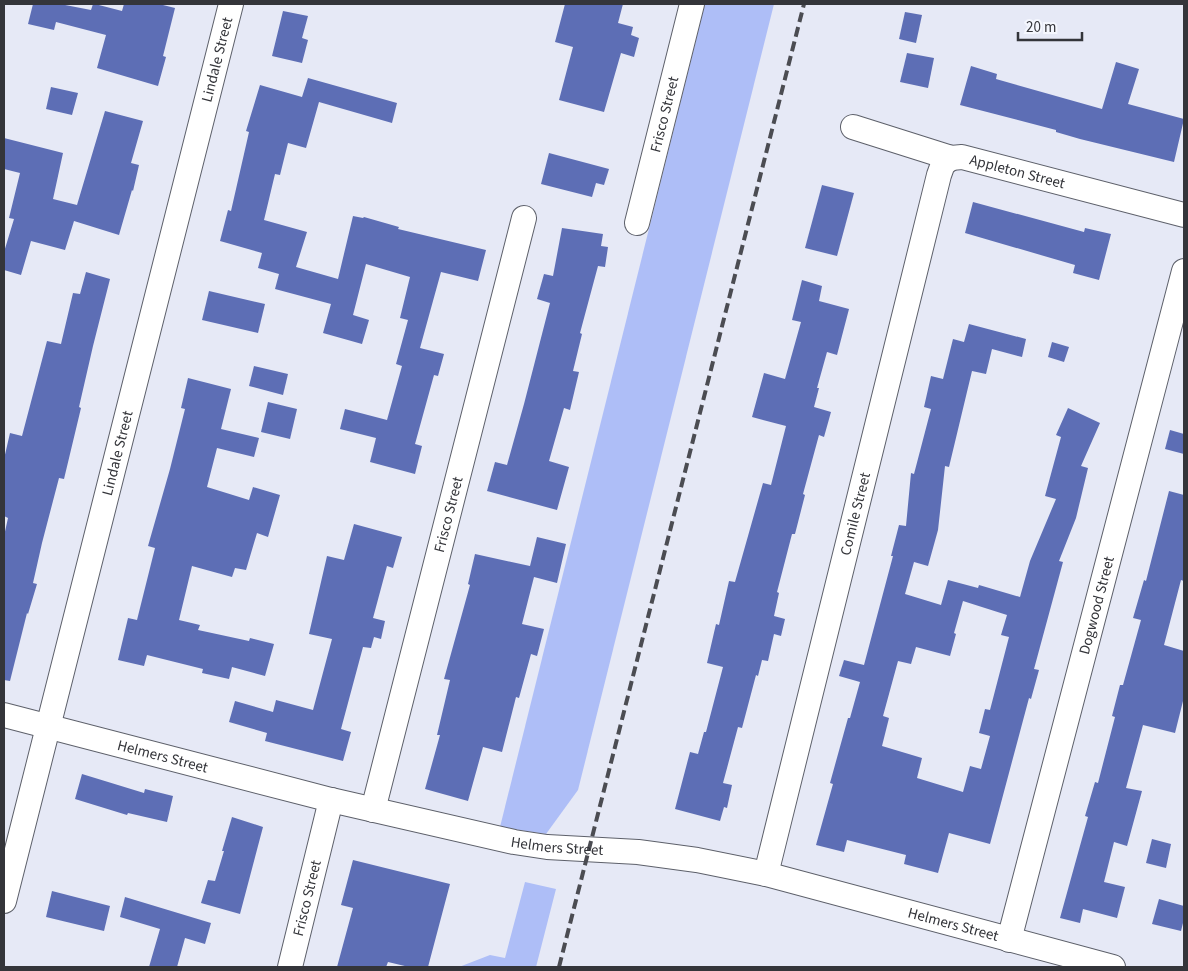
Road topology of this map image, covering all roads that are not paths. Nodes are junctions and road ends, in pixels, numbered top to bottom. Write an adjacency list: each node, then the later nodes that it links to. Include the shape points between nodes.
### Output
1 (230, 4): 10 (street, Lindale Street)
2 (692, 4): 7 (street, Frisco Street)
3 (853, 127): 4 (street, Appleton Street)
4 (951, 158): 5 (street, Appleton Street, via 962,157); 13 (street, Comile Street, via 943,164 939,175)
5 (1184, 215)
6 (524, 218): 12 (street, Frisco Street)
7 (636, 223)
8 (1184, 271): 15 (street, Dogwood Street)
9 (4, 715): 10 (street, Helmers Street)
10 (48, 725): 11 (street, Helmers Street); 14 (street, Lindale Street)
11 (331, 800): 12 (street, Helmers Street); 16 (street, Frisco Street)
12 (373, 810): 13 (street, Helmers Street, via 514,842 638,852)
13 (766, 874): 15 (street, Helmers Street)
14 (4, 901)
15 (1009, 940): 17 (street, Helmers Street)
16 (290, 967)
17 (1113, 967)

